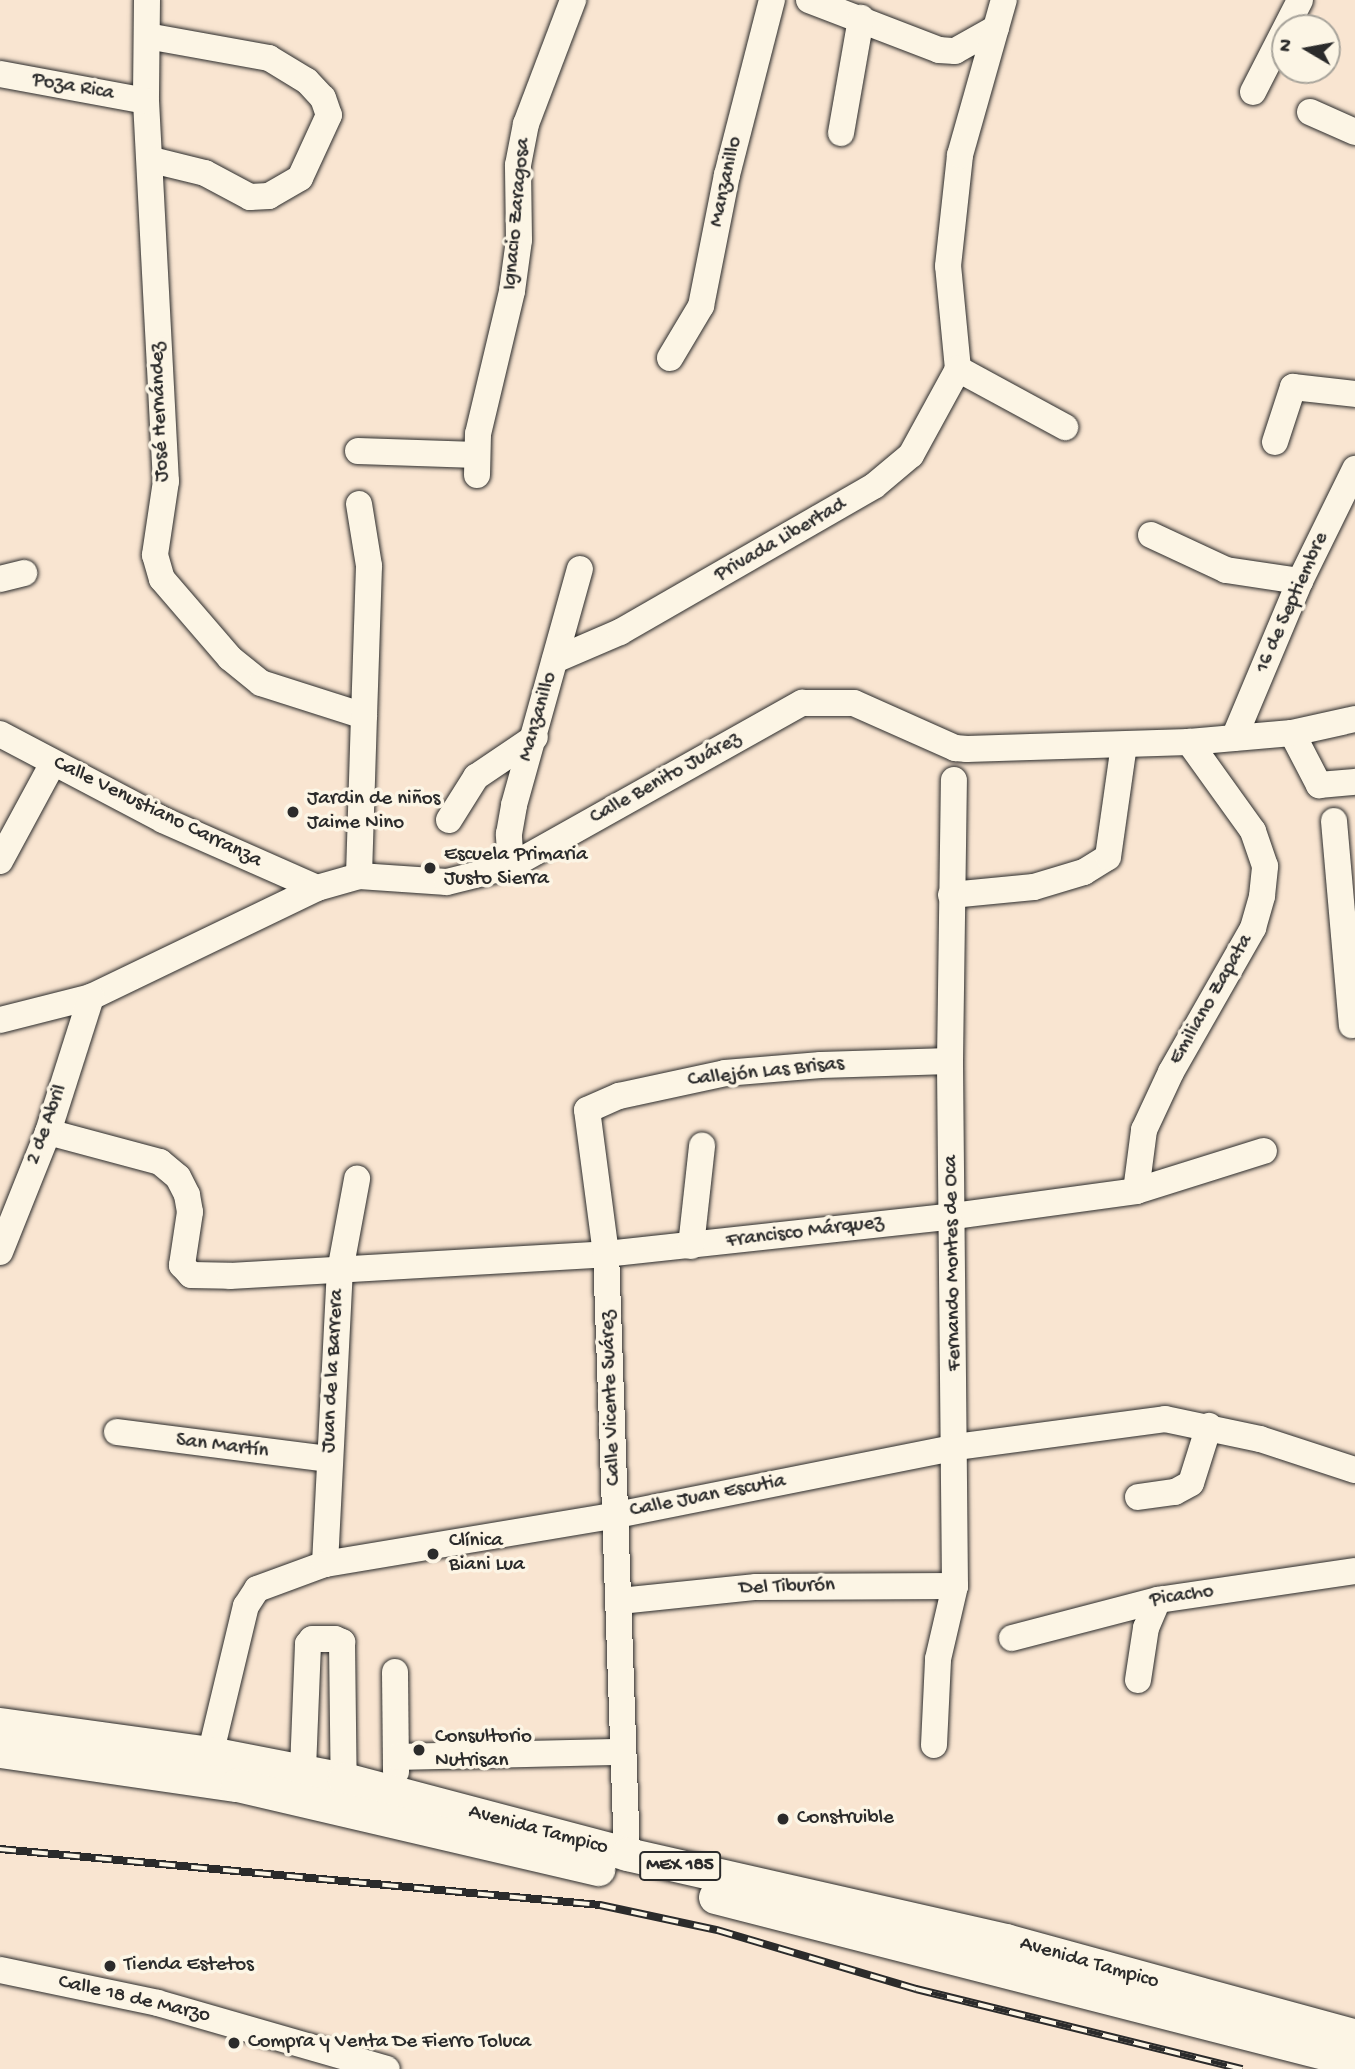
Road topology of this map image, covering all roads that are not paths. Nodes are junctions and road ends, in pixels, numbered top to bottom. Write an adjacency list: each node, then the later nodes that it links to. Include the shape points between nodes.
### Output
1 (147, 0): 9 (street, José Hernández)
2 (573, 0): 22 (street, Ignacio Zaragosa, via 526,124 518,165 519,240 512,291 478,434 477,465)
3 (772, 0): 17 (street, Manzanillo, via 727,175 701,306)
4 (809, 0): 7 (street)
5 (1004, 0): 8 (street)
6 (1300, 0): 11 (street)
7 (861, 18): 8 (street, via 939,50 955,51); 15 (street)
8 (996, 28): 18 (street, via 960,155 948,266)
9 (147, 36): 12 (street, José Hernández); 16 (street, via 269,58 307,81 323,98 329,115 300,178 270,196 250,197 205,173)
10 (0, 74): 12 (street, Poza Rica)
11 (1253, 92)
12 (146, 101): 16 (street, José Hernández)
13 (1310, 112): 14 (street)
14 (1355, 132)
15 (841, 133)
16 (152, 160): 29 (street, José Hernández, via 166,481 155,555 162,579 230,658 261,683)
17 (670, 358)
18 (958, 369): 20 (street); 28 (street, Privada Libertad, via 911,455 874,486 632,625)
19 (1355, 394): 21 (street, via 1293,387)
20 (1065, 427)
21 (1275, 442)
22 (358, 451)
23 (1355, 469): 27 (street, 16 de Septiembre)
24 (359, 504): 29 (street, via 369,566)
25 (1151, 535): 27 (street, via 1226,570)
26 (580, 569): 28 (street, Manzanillo)
27 (1300, 581): 34 (street, 16 de Septiembre)
28 (555, 660): 33 (street, Manzanillo)
29 (364, 716): 45 (street)
30 (1355, 719): 31 (street, Calle Benito Juárez)
31 (1292, 733): 34 (street, Calle Benito Juárez); 40 (street)
32 (0, 734): 37 (street, Calle Venustiano Carranza)
33 (535, 737): 41 (street, via 476,777); 44 (street, Manzanillo, via 512,815)
34 (1234, 738): 35 (street, Calle Benito Juárez)
35 (1189, 742): 36 (street, Calle Benito Juárez); 57 (street, Emiliano Zapata, via 1253,831 1265,866 1262,896 1253,928 1171,1072 1144,1130)
36 (1124, 745): 44 (street, Calle Benito Juárez, via 955,748 854,703 802,703); 47 (street, via 1108,857 1084,872 1034,887)
37 (53, 763): 43 (street); 46 (street, Calle Venustiano Carranza, via 163,820)
38 (954, 780): 47 (street, Fernando Montes de Oca)
39 (1355, 782): 40 (street)
40 (1319, 785): 42 (street)
41 (449, 820)
42 (1344, 821): 50 (street)
43 (0, 861)
44 (512, 866): 45 (street, Calle Benito Juárez, via 447,882)
45 (359, 876): 46 (street, Calle Benito Juárez)
46 (317, 888): 48 (street, Calle Benito Juárez)
47 (951, 895): 51 (street, Fernando Montes de Oca)
48 (90, 997): 49 (street, Calle Benito Juárez); 53 (street, 2 de Abril)
49 (0, 1020)
50 (1352, 1025)
51 (950, 1061): 52 (street, Callejón Las Brisas, via 725,1073 619,1096); 58 (street, Fernando Montes de Oca)
52 (587, 1110): 61 (street, Calle Vicente Suárez)
53 (48, 1132): 60 (street, 2 de Abril); 62 (street, Francisco Márquez, via 160,1162 178,1177 190,1212 181,1265 191,1275)
54 (702, 1146): 59 (street)
55 (1264, 1151): 57 (street, Francisco Márquez)
56 (357, 1179): 62 (street, Juan de la Barrera)
57 (1136, 1191): 58 (street, Francisco Márquez)
58 (954, 1216): 59 (street, Francisco Márquez); 65 (street, Fernando Montes de Oca)
59 (691, 1246): 61 (street, Francisco Márquez)
60 (0, 1252)
61 (606, 1254): 62 (street, Francisco Márquez); 69 (street, Calle Vicente Suárez)
62 (340, 1270): 66 (street, Juan de la Barrera)
63 (1209, 1426): 65 (street, Calle Juan Escutia, via 1165,1419); 67 (street, Calle Juan Escutia); 68 (street, via 1191,1483 1175,1492)
64 (117, 1432): 66 (street, San Martín)
65 (956, 1447): 69 (street, Calle Juan Escutia); 72 (street, Fernando Montes de Oca)
66 (328, 1459): 70 (street, Juan de la Barrera)
67 (1355, 1470)
68 (1138, 1497)
69 (617, 1515): 70 (street, Calle Juan Escutia); 74 (street, Calle Vicente Suárez)
70 (325, 1564): 83 (street, Calle Juan Escutia, via 257,1589 246,1606)
71 (1355, 1572): 73 (street, Picacho)
72 (955, 1586): 74 (street, Del Tiburón, via 755,1587); 79 (street, Fernando Montes de Oca, via 938,1659)
73 (1158, 1600): 75 (street, Picacho); 77 (street, via 1146,1628)
74 (620, 1601): 81 (street, Calle Vicente Suárez)
75 (1012, 1638)
76 (395, 1672): 82 (street)
77 (1138, 1680)
78 (0, 1724): 83 (main road, Avenida Tampico / MEX 185)
79 (934, 1745)
80 (0, 1751): 83 (main road, Avenida Tampico / MEX 185)
81 (622, 1752): 82 (street); 87 (street, Calle Vicente Suárez)
82 (397, 1757): 86 (street)
83 (207, 1767): 84 (main road, Avenida Tampico / MEX 185); 85 (main road, Avenida Tampico / MEX 185)
84 (303, 1769): 85 (main road, Avenida Tampico / MEX 185); 85 (street, via 308,1644 312,1639 335,1639 342,1643)
85 (344, 1795): 86 (main road, Avenida Tampico / MEX 185)
86 (394, 1807): 87 (main road, Avenida Tampico / MEX 185); 90 (main road, Avenida Tampico / MEX 185)
87 (626, 1854): 89 (main road, Avenida Tampico / MEX 185, via 1005,1940)
88 (0, 1970): 91 (street, Calle 18 de Marzo, via 158,2003)
89 (1355, 2036)
90 (1355, 2061)
91 (379, 2068)

